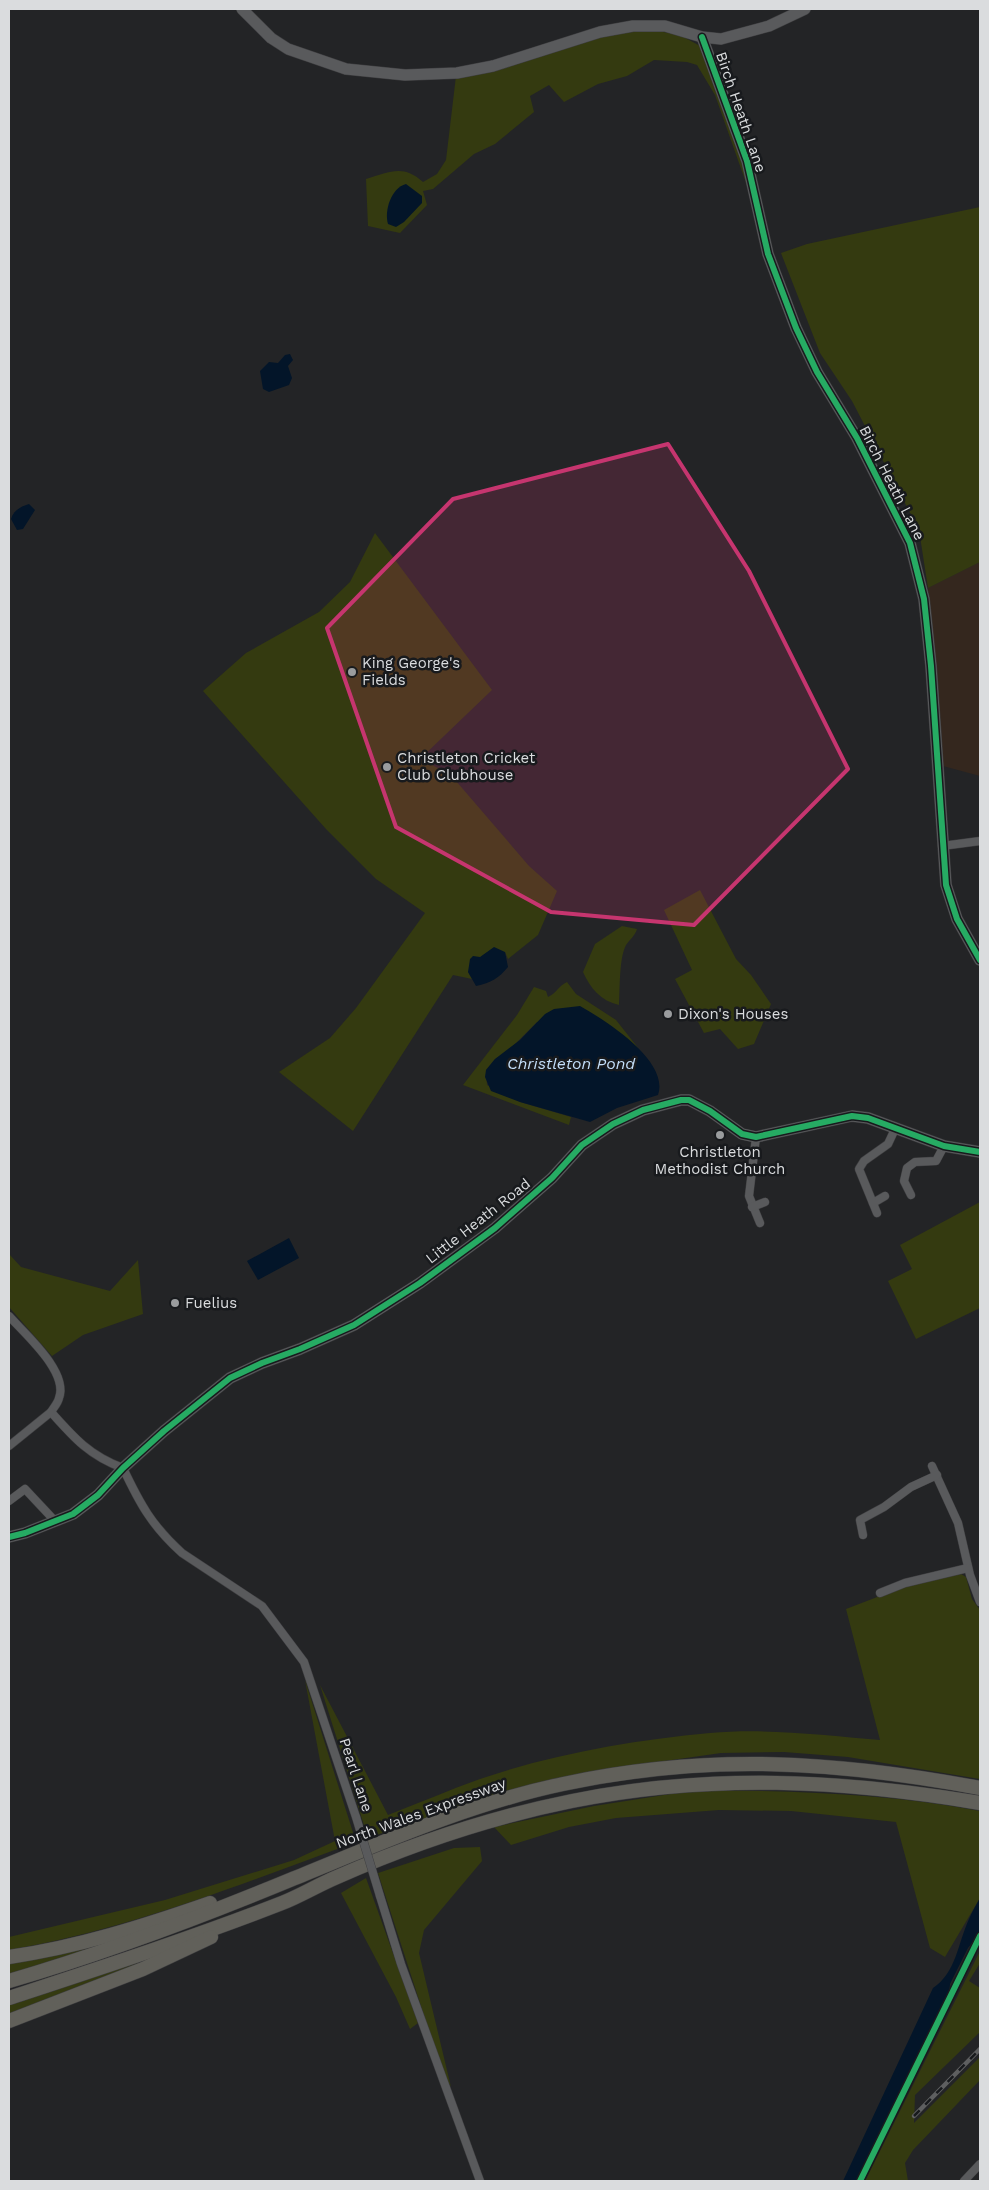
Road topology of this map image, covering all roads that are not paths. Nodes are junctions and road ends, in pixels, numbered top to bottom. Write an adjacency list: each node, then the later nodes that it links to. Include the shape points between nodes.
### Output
1 (242, 9): 3 (street, via 270,38 288,49 346,69 380,74 457,73 510,62 600,32 633,26 665,26)
2 (805, 9): 3 (street, via 769,26 721,39)
3 (702, 37): 5 (street, Birch Heath Lane, via 747,161 768,254 796,328 910,543 924,599)
4 (980, 841): 5 (street)
5 (942, 846): 6 (street, Birch Heath Lane, via 946,885 957,919)
6 (980, 960)
7 (895, 1129): 8 (street, via 868,1118 852,1116); 9 (street); 14 (street, via 888,1144 864,1161 859,1169)
8 (756, 1137): 15 (street, via 749,1196); 22 (street, Little Heath Road, via 742,1134 688,1100 643,1110 613,1124 582,1145 552,1178 495,1228 420,1283 354,1325 230,1378)
9 (944, 1146): 10 (street); 11 (street, via 936,1161 915,1162 907,1168 904,1181)
10 (980, 1152)
11 (911, 1195)
12 (885, 1196): 14 (street)
13 (765, 1202): 15 (street)
14 (873, 1203): 16 (street)
15 (752, 1207): 17 (street)
16 (877, 1214)
17 (760, 1223)
18 (9, 1316): 19 (street, via 55,1370 60,1382 60,1397)
19 (51, 1412): 20 (street); 22 (street, via 81,1445 104,1461)
20 (9, 1446)
21 (932, 1466): 23 (street)
22 (123, 1468): 25 (street, Little Heath Road, via 98,1495 74,1514); 40 (street, Pearl Lane, bridge, via 144,1512 171,1543 262,1606 304,1662 401,1964)
23 (937, 1476): 26 (street, via 911,1487 860,1520); 28 (street, via 958,1523)
24 (9, 1501): 25 (street, via 25,1489)
25 (55, 1521): 27 (street, Little Heath Road)
26 (863, 1535)
27 (9, 1536)
28 (968, 1568): 29 (street); 30 (street)
29 (880, 1593)
30 (980, 1602)
31 (980, 1788): 33 (highway, North Wales Expressway, via 841,1766 767,1762 622,1773 562,1784 496,1802 385,1841)
32 (980, 1803): 34 (highway, North Wales Expressway, via 846,1785 771,1781 690,1784 625,1792 571,1801 454,1832 337,1877)
33 (291, 1880): 35 (highway, via 125,1932 54,1950); 36 (highway, North Wales Expressway, via 89,1958)
34 (284, 1902): 37 (highway, North Wales Expressway); 38 (highway, via 144,1969)
35 (9, 1957)
36 (9, 1981)
37 (9, 1998)
38 (9, 2021)
39 (980, 2164): 41 (street)
40 (480, 2181)
41 (964, 2181)

